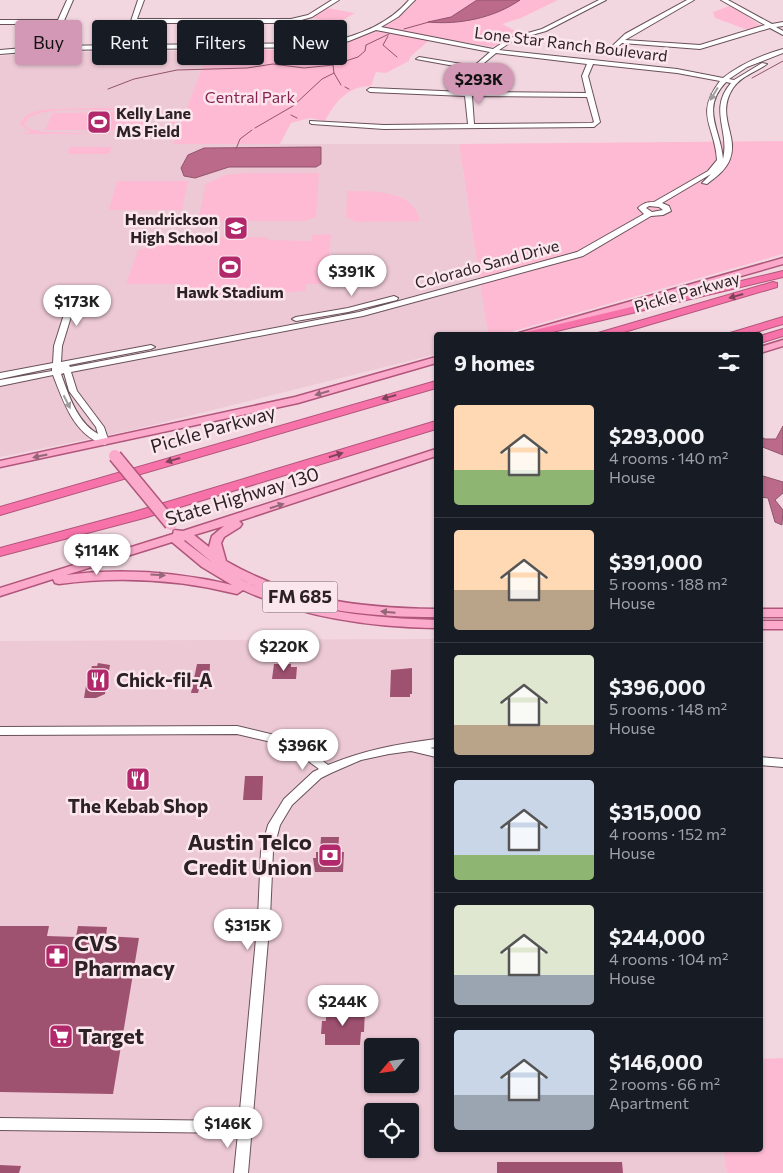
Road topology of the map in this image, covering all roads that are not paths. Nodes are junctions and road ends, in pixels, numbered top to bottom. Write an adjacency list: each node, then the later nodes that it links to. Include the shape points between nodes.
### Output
1 (70, 0): 8 (street)
2 (141, 0): 9 (street)
3 (336, 0): 10 (street, via 310,16 291,21)
4 (412, 0): 15 (street)
5 (603, 0): 22 (street, via 544,30 512,39)
6 (691, 0): 17 (street)
7 (724, 0): 14 (street, via 746,10)
8 (61, 20)
9 (133, 20)
10 (167, 21)
11 (0, 22): 12 (street)
12 (15, 22)
13 (783, 24): 14 (street)
14 (768, 26): 16 (street); 17 (street, via 700,47)
15 (375, 28): 18 (street, via 351,39 314,46); 22 (street, Lone Star Ranch Boulevard)
16 (783, 33)
17 (621, 41): 19 (street)
18 (167, 48)
19 (611, 50)
20 (783, 50): 28 (street, via 750,63)
21 (15, 51): 23 (street)
22 (495, 51): 26 (street, Lone Star Ranch Boulevard); 27 (street)
23 (0, 52)
24 (783, 55): 29 (street)
25 (419, 59): 27 (street)
26 (590, 63): 28 (street, Lone Star Ranch Boulevard, via 677,71); 32 (street, via 585,76)
27 (475, 68): 31 (street, via 467,80)
28 (724, 80): 29 (street, Lone Star Ranch Boulevard); 35 (street, one-way to 35, via 710,103 709,117 720,145)
29 (736, 82): 35 (street, via 723,100 721,112 729,137 728,161)
30 (370, 90): 31 (street)
31 (468, 94): 32 (street); 34 (street)
32 (590, 95): 34 (street, via 594,125)
33 (312, 122): 34 (street, via 384,127)
34 (471, 126)
35 (719, 168): 36 (street, via 705,184)
36 (660, 205): 37 (street, via 645,205 642,208); 37 (street, via 668,210 666,213)
37 (647, 213): 41 (street, Colorado Sand Drive, via 575,250); 43 (street, Colorado Sand Drive, via 580,254)
38 (783, 261): 45 (main road)
39 (783, 274): 46 (highway)
40 (783, 282): 47 (highway, Pickle Parkway, one-way to 47)
41 (364, 306): 43 (street); 54 (street, Colorado Sand Drive)
42 (69, 310): 54 (street, via 58,346)
43 (360, 314): 54 (street, Colorado Sand Drive)
44 (783, 320): 48 (highway)
45 (535, 332)
46 (538, 332)
47 (612, 332)
48 (744, 332)
49 (783, 332): 50 (highway)
50 (763, 339)
51 (783, 343): 52 (main road)
52 (763, 349)
53 (434, 361): 59 (main road, one-way to 59, via 298,400)
54 (61, 368): 55 (street, Colorado Sand Drive); 56 (street, Colorado Sand Drive); 59 (street, via 73,391 100,427); 59 (street, one-way to 59, via 70,408 86,430)
55 (0, 376)
56 (0, 383)
57 (434, 385): 62 (highway, Pickle Parkway, one-way to 62)
58 (434, 426): 66 (highway, one-way to 58)
59 (105, 442): 61 (main road, one-way to 61); 67 (main road, FM 685 / FM 685, bridge)
60 (434, 453): 65 (main road, State Highway 130, one-way to 60)
61 (0, 464)
62 (101, 481): 63 (highway); 64 (highway, Pickle Parkway)
63 (0, 502)
64 (0, 511)
65 (254, 513): 67 (main road, State Highway 130); 70 (main road, via 216,538 214,550)
66 (138, 515): 68 (highway); 69 (highway)
67 (180, 535): 70 (main road, FM 685 / FM 685, via 190,538); 71 (main road, State Highway 130); 72 (main road, FM 685, via 178,542 211,569)
68 (0, 552)
69 (0, 561)
70 (221, 563): 73 (main road, FM 685 / FM 685, one-way to 70, via 367,610 310,600 256,582)
71 (3, 591): 72 (main road, FM 685, one-way to 72, via 94,575 133,574 204,581)
72 (264, 597): 76 (main road, FM 685 / FM 685, via 333,616)
73 (434, 613)
74 (763, 613): 75 (main road)
75 (779, 613)
76 (434, 624)
77 (763, 625): 78 (main road)
78 (783, 625)
79 (0, 730): 85 (street, via 237,730 283,741)
80 (434, 743): 81 (street)
81 (412, 747): 82 (street); 85 (street, via 358,757)
82 (434, 752)
83 (763, 762): 84 (street)
84 (783, 763)
85 (327, 770): 87 (street, via 288,802 274,825 267,851 264,926)
86 (0, 1124): 87 (street)
87 (245, 1127): 88 (street)
88 (241, 1173)

